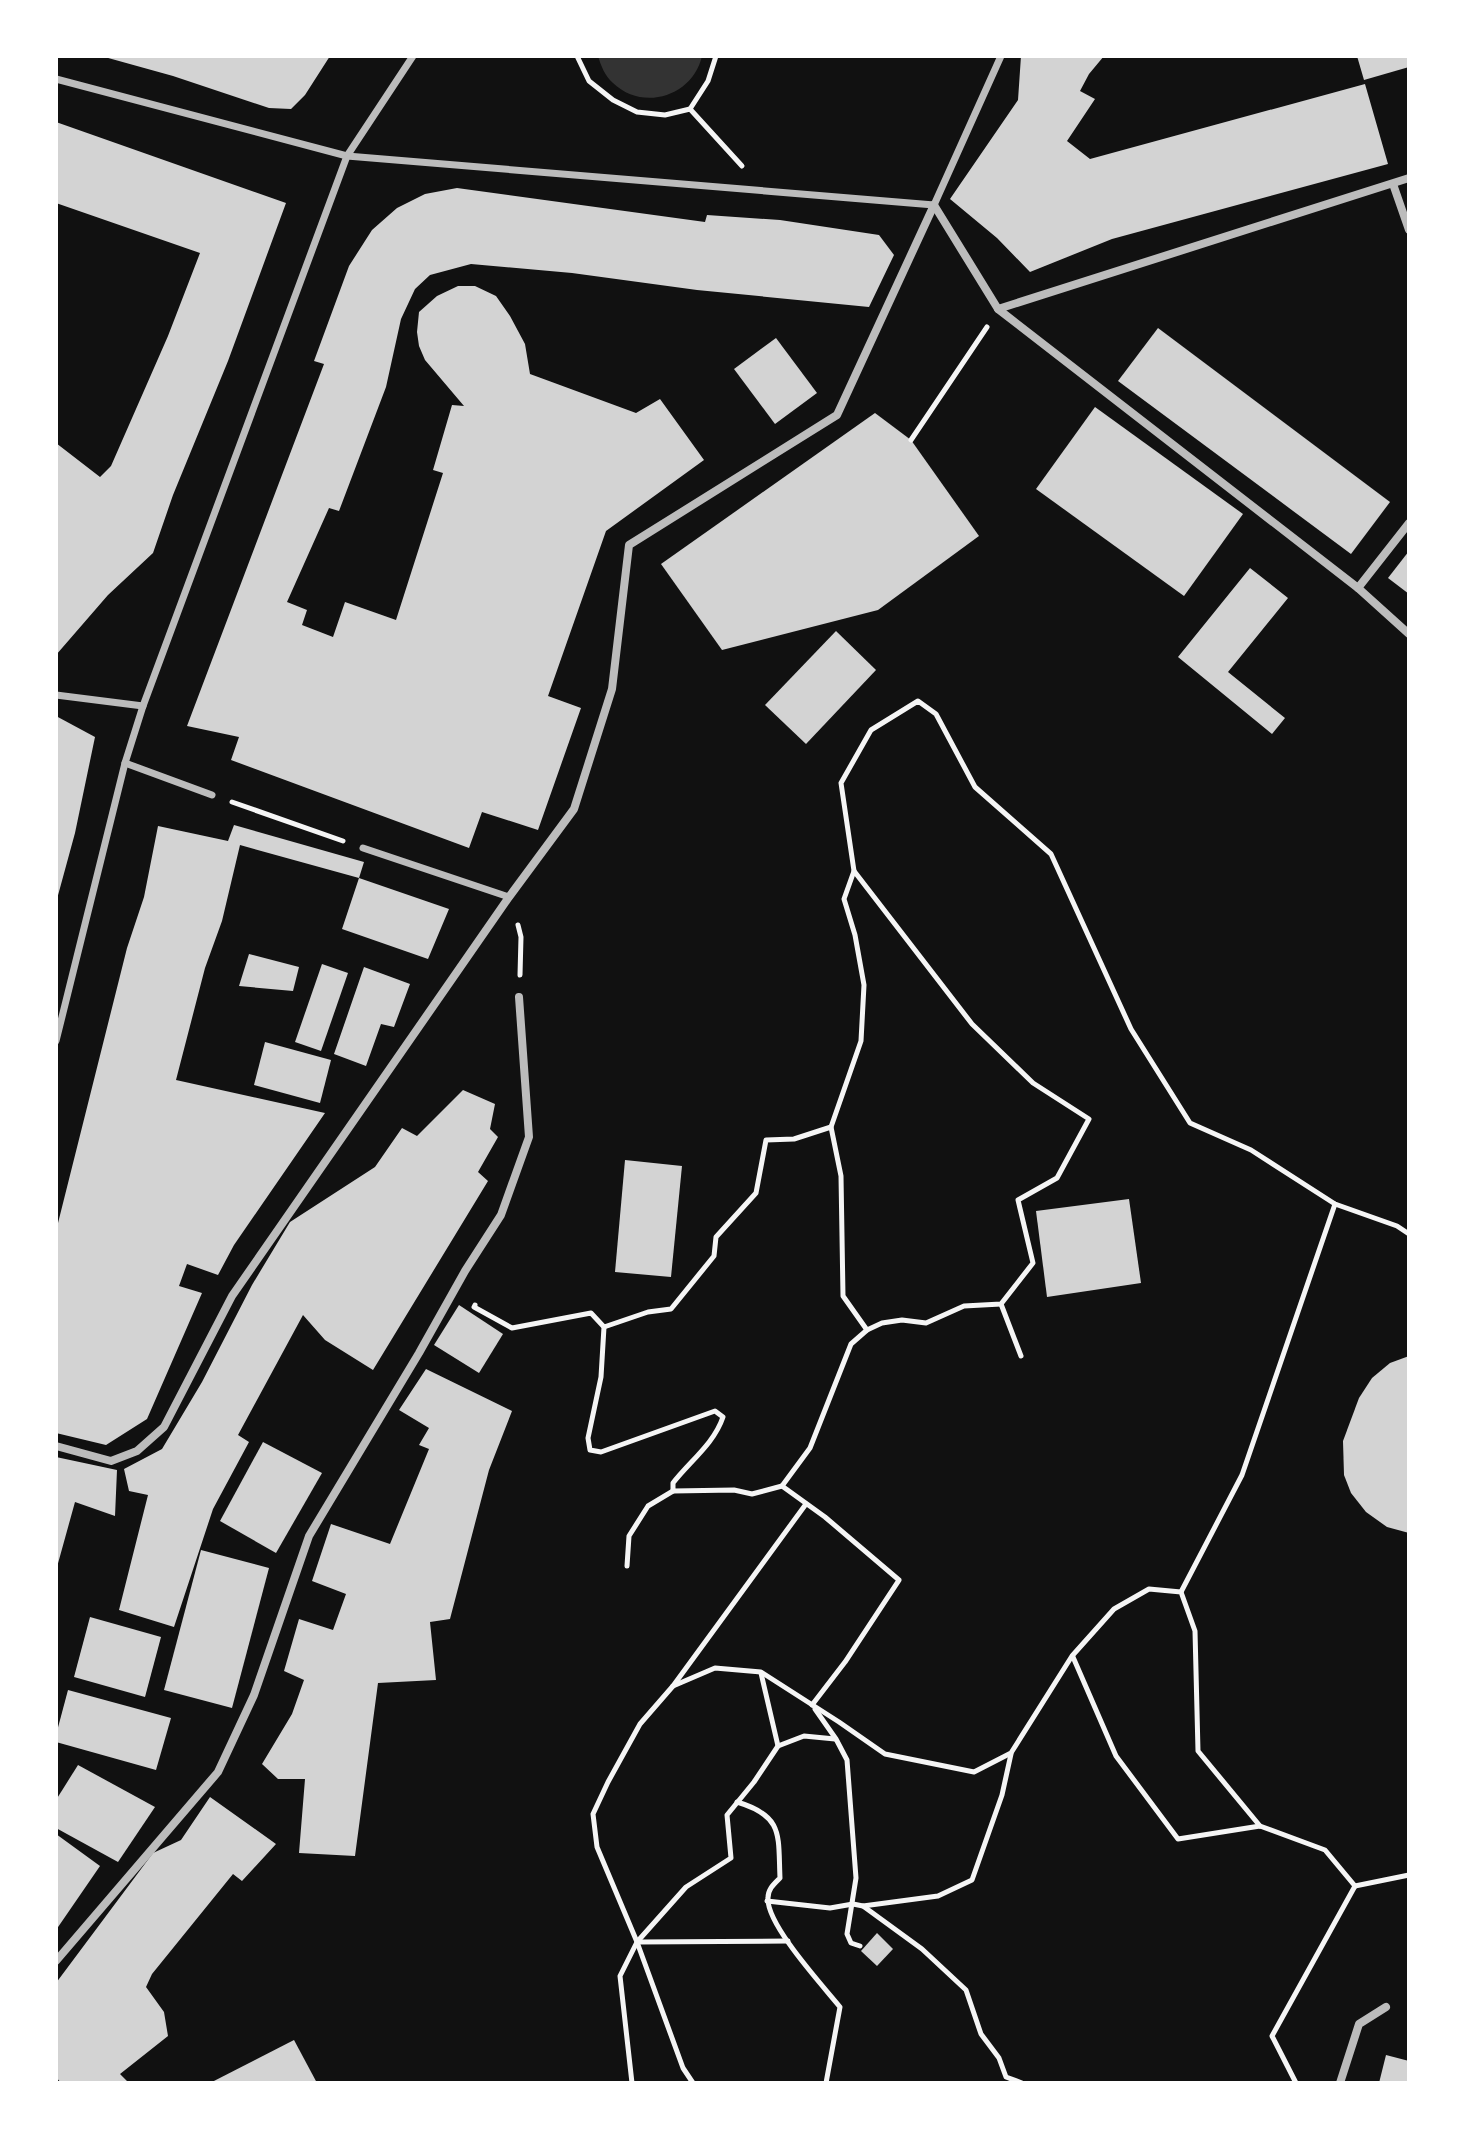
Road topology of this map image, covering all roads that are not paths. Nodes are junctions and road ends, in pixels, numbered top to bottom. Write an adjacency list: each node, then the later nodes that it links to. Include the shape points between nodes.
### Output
1 (413, 56): 4 (street)
2 (1001, 56): 7 (street)
3 (56, 79): 4 (street)
4 (347, 156): 7 (street); 14 (street)
5 (1409, 178): 6 (street)
6 (1393, 184): 8 (street); 9 (street)
7 (934, 205): 9 (street); 18 (street, via 837,415 629,545 612,689 574,809)
8 (1409, 230)
9 (998, 309): 11 (street)
10 (1409, 523): 11 (street)
11 (1358, 588): 12 (street)
12 (1409, 634)
13 (56, 695): 14 (street)
14 (143, 706): 15 (street)
15 (125, 763): 16 (street); 20 (street)
16 (212, 795)
17 (363, 848): 18 (street)
18 (509, 897): 21 (street, via 232,1296 164,1427 137,1451 111,1461)
19 (519, 997): 22 (street, via 529,1137 501,1215 309,1536 254,1695 218,1772)
20 (56, 1041)
21 (56, 1446)
22 (56, 1961)
23 (1386, 2007): 24 (street, via 1359,2024)
24 (1340, 2083)

